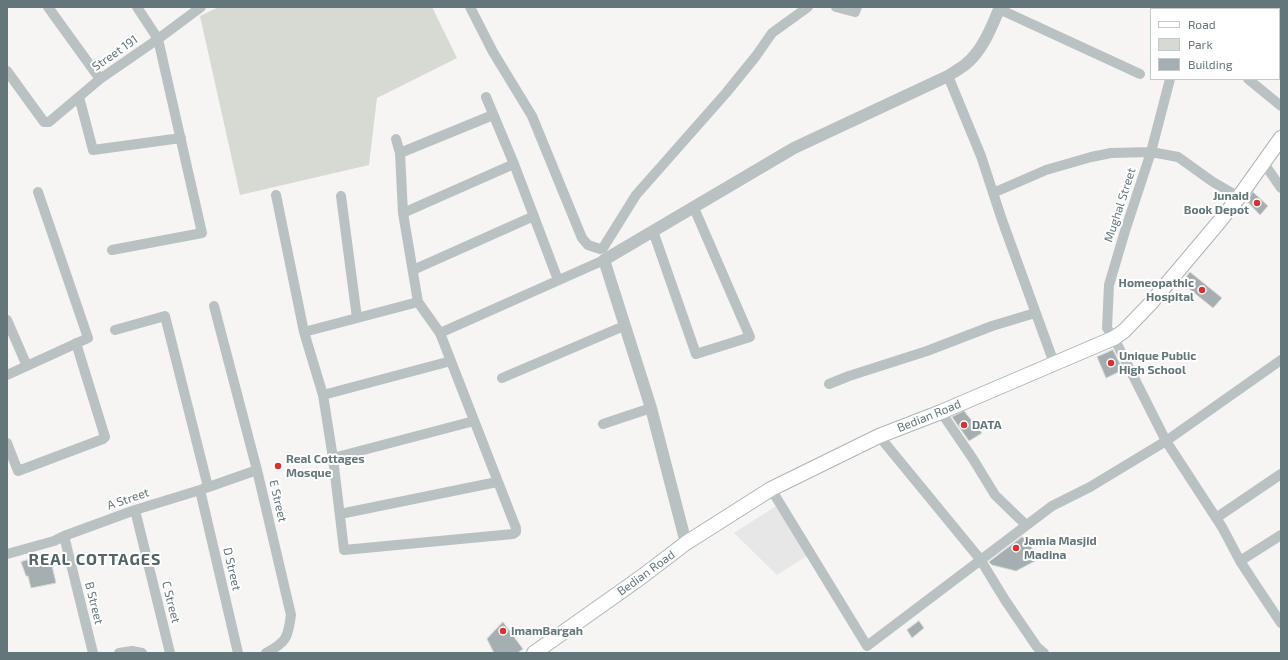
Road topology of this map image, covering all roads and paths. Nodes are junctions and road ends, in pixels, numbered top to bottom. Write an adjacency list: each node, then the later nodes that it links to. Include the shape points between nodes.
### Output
1 (48, 7): 13 (street)
2 (137, 7): 9 (street)
3 (201, 7): 9 (street, Street 191)
4 (470, 7): 5 (street, via 493,52 532,116 582,238 600,249 636,195 726,93 772,33)
5 (808, 7)
6 (836, 7): 7 (street, via 855,12)
7 (857, 7)
8 (1000, 8): 11 (street); 12 (street, via 985,38 967,63)
9 (158, 39): 13 (street, Street 191); 20 (street)
10 (7, 72): 16 (street, Street 191, via 44,122)
11 (1140, 74)
12 (948, 76): 29 (street, via 981,156); 33 (street, via 794,148)
13 (100, 79): 16 (street, Street 191)
14 (1170, 80): 23 (street, Mughal Street)
15 (1249, 80): 18 (street)
16 (79, 97): 20 (street, via 93,150)
17 (486, 97): 19 (street)
18 (1281, 106)
19 (493, 115): 24 (street); 26 (street)
20 (181, 138): 37 (street, via 202,233)
21 (1281, 138): 25 (main road, Bedian Road)
22 (396, 139): 24 (street)
23 (1151, 152): 29 (street, via 1111,153 1091,157 1046,170); 32 (street, via 1178,157); 50 (street, Mughal Street, via 1109,285 1107,328)
24 (400, 153): 34 (street)
25 (1263, 162): 27 (street); 32 (main road, Bedian Road)
26 (514, 164): 34 (street); 35 (street)
27 (1281, 188)
28 (38, 192): 51 (street, via 88,338)
29 (993, 193): 43 (street)
30 (276, 195): 48 (street)
31 (341, 196): 44 (street)
32 (1239, 197): 50 (main road, Bedian Road, via 1150,304)
33 (694, 208): 36 (street); 36 (street, via 750,337 696,354)
34 (404, 213): 39 (street)
35 (534, 216): 39 (street); 40 (street)
36 (654, 231): 38 (street)
37 (112, 250)
38 (604, 260): 40 (street); 46 (street)
39 (413, 270): 41 (street)
40 (558, 280): 49 (street)
41 (418, 302): 44 (street); 49 (street)
42 (214, 306): 68 (street, E Street)
43 (1035, 313): 54 (street); 58 (street)
44 (357, 318): 48 (street)
45 (7, 320): 55 (street)
46 (624, 326): 57 (street); 60 (street)
47 (115, 330): 71 (street, D Street, via 165,316)
48 (304, 332): 59 (street)
49 (440, 333): 53 (street)
50 (1114, 338): 54 (main road, Bedian Road); 65 (street, Mughal Street)
51 (76, 343): 55 (street); 66 (street, via 105,437 18,471)
52 (1281, 360): 65 (street)
53 (451, 361): 59 (street); 62 (street)
54 (1054, 363): 61 (main road, Bedian Road)
55 (27, 366): 56 (street)
56 (7, 375)
57 (502, 378)
58 (829, 384)
59 (323, 395): 67 (street)
60 (651, 408): 63 (street); 79 (street)
61 (941, 412): 64 (main road, Bedian Road); 76 (street, via 995,495)
62 (474, 421): 67 (street); 70 (street)
63 (603, 424)
64 (879, 436): 72 (main road, Bedian Road); 81 (street)
65 (1166, 441): 75 (street, Mughal Street); 76 (street, via 1090,487 1052,506)
66 (7, 443)
67 (333, 458): 74 (street)
68 (257, 470): 71 (street, A Street); 90 (street, E Street, via 291,615 288,634 278,647)
69 (1281, 474): 75 (street)
70 (498, 482): 74 (street); 74 (street, via 516,528 513,534 346,550 343,548)
71 (204, 488): 73 (street, A Street); 89 (street, D Street)
72 (771, 490): 79 (main road, Bedian Road); 84 (street)
73 (135, 510): 78 (street, A Street); 88 (street, C Street)
74 (340, 514)
75 (1216, 518): 82 (street, Mughal Street)
76 (1026, 525): 81 (street)
77 (1281, 535): 82 (street)
78 (64, 536): 80 (street, A Street); 85 (street, B Street)
79 (686, 544): 91 (main road, Bedian Road)
80 (7, 554)
81 (980, 559): 84 (street); 92 (street, via 1005,600 1037,647)
82 (1240, 561): 83 (street, Mughal Street)
83 (1280, 618)
84 (866, 649)
85 (93, 653)
86 (118, 653): 87 (street)
87 (142, 653)
88 (170, 653)
89 (238, 653)
90 (266, 653)
91 (534, 653)
92 (1044, 653)

